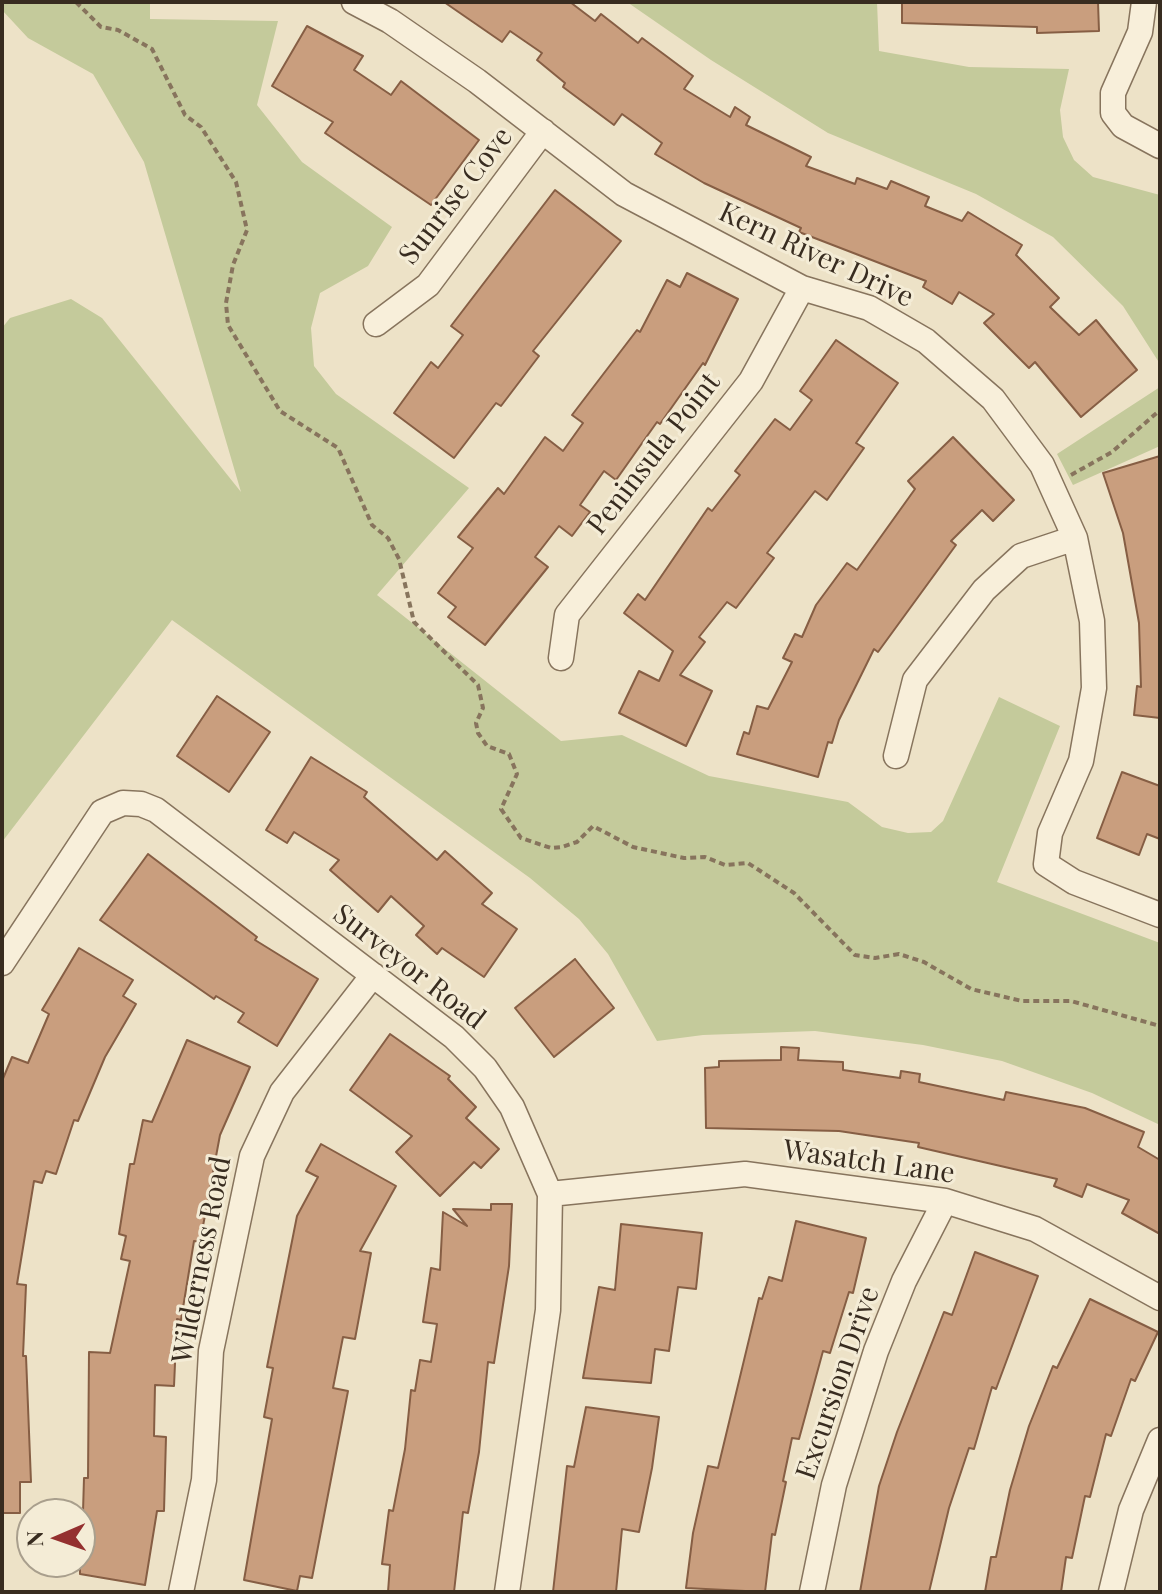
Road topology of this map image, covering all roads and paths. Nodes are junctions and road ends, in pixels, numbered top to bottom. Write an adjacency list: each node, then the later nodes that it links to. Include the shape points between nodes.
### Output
1 (76, 2): 4 (path, via 101,27)
2 (354, 2): 5 (street, Kern River Drive, via 390,21)
3 (1144, 2): 6 (street, via 1140,32 1113,93 1113,113 1123,126)
4 (143, 43)
5 (543, 131): 7 (street, Kern River Drive, via 624,194); 8 (street, Sunrise Cove, via 428,285)
6 (1160, 146)
7 (802, 288): 10 (street, Kern River Drive, via 869,308 926,341 993,399); 12 (street, Peninsula Point, via 751,381 567,615)
8 (376, 324)
9 (1160, 410): 10 (path, via 1112,452)
10 (1052, 486): 11 (street, Kern River Drive)
11 (1075, 538): 13 (street, via 1021,556 984,590 915,680); 14 (street, Kern River Drive, via 1092,621 1094,688 1081,761 1050,833 1046,864 1074,882)
12 (561, 658)
13 (896, 756)
14 (1160, 915)
15 (2, 963): 16 (street, Surveyor Road, via 102,812 123,803 156,810)
16 (373, 975): 17 (street, Surveyor Road, via 454,1037 485,1068 512,1107); 21 (street, Wilderness Road, via 282,1092 252,1156 211,1351 204,1480)
17 (550, 1194): 18 (street, Wasatch Lane, via 745,1174); 22 (street, Surveyor Road, via 548,1310)
18 (945, 1201): 19 (street, Wasatch Lane, via 1035,1229); 23 (street, Excursion Drive, via 876,1351 834,1485)
19 (1160, 1298)
20 (1160, 1440): 24 (street, via 1131,1510)
21 (181, 1592)
22 (507, 1592)
23 (812, 1592)
24 (1111, 1592)

